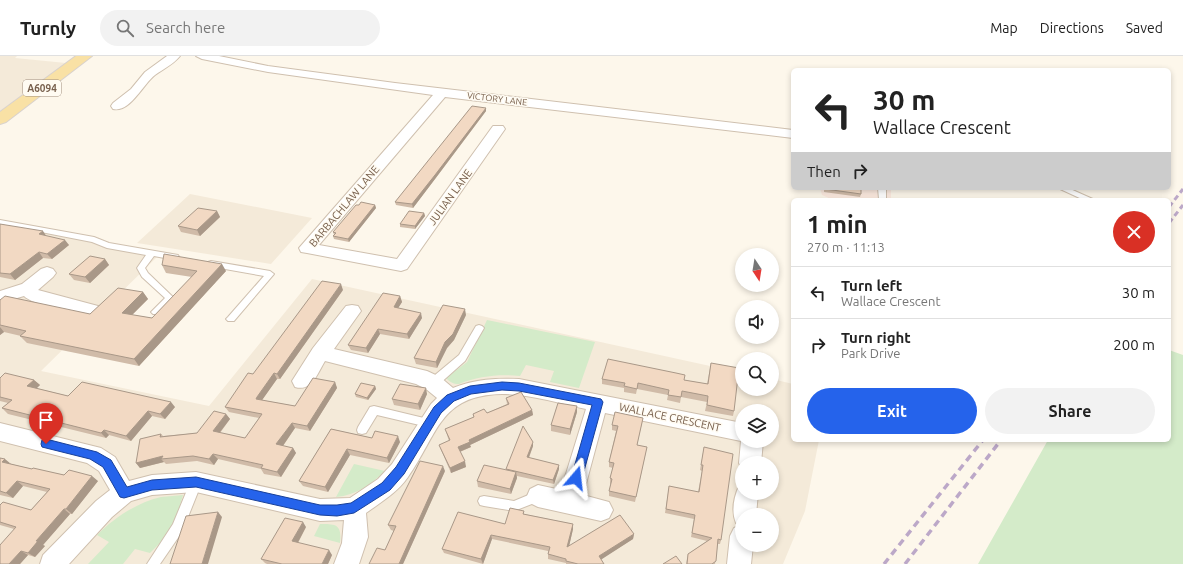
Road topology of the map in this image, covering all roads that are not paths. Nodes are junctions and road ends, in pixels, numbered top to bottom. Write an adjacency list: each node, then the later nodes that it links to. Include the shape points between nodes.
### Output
1 (85, 56): 6 (main road, A6094)
2 (174, 56): 5 (street, via 149,74 135,92)
3 (202, 56): 4 (street, VICTORY LANE, via 268,69)
4 (442, 93): 8 (street, VICTORY LANE); 15 (street, BARBACHLAW LANE, via 307,248)
5 (117, 106)
6 (0, 119)
7 (498, 130): 15 (street, JULIAN LANE)
8 (791, 134)
9 (1067, 190): 10 (lane)
10 (1086, 198)
11 (0, 222): 12 (lane)
12 (152, 253): 13 (lane); 21 (lane, via 141,268 170,298)
13 (181, 258)
14 (204, 262): 22 (lane, via 270,274)
15 (401, 265)
16 (47, 273): 17 (street)
17 (28, 288): 18 (street); 19 (street, via 32,294 41,298)
18 (0, 297)
19 (92, 311)
20 (352, 311): 24 (street)
21 (156, 312)
22 (231, 319)
23 (479, 328): 26 (lane, via 462,358)
24 (320, 353): 25 (street); 26 (street, via 420,377)
25 (302, 381)
26 (433, 383): 27 (street)
27 (451, 398): 28 (street, WALLACE CRESCENT, via 470,390 502,386); 29 (street, WALLACE CRESCENT)
28 (598, 402): 31 (street, WALLACE CRESCENT); 37 (street)
29 (428, 423): 30 (lane, via 374,410); 38 (street, WALLACE CRESCENT, via 400,471 386,486)
30 (362, 430)
31 (735, 431)
32 (0, 432): 34 (street, via 93,455 107,464)
33 (196, 482): 34 (street, WALLACE CRESCENT, via 152,485); 38 (street, WALLACE CRESCENT, via 320,510); 42 (lane, via 178,528)
34 (124, 493): 41 (street, via 104,509)
35 (538, 496): 36 (lane, via 514,506); 37 (street)
36 (484, 501)
37 (569, 503): 39 (street)
38 (354, 508): 43 (street, via 357,528 354,548)
39 (601, 510)
40 (740, 552): 44 (street)
41 (52, 564)
42 (153, 564)
43 (346, 564)
44 (739, 564)

